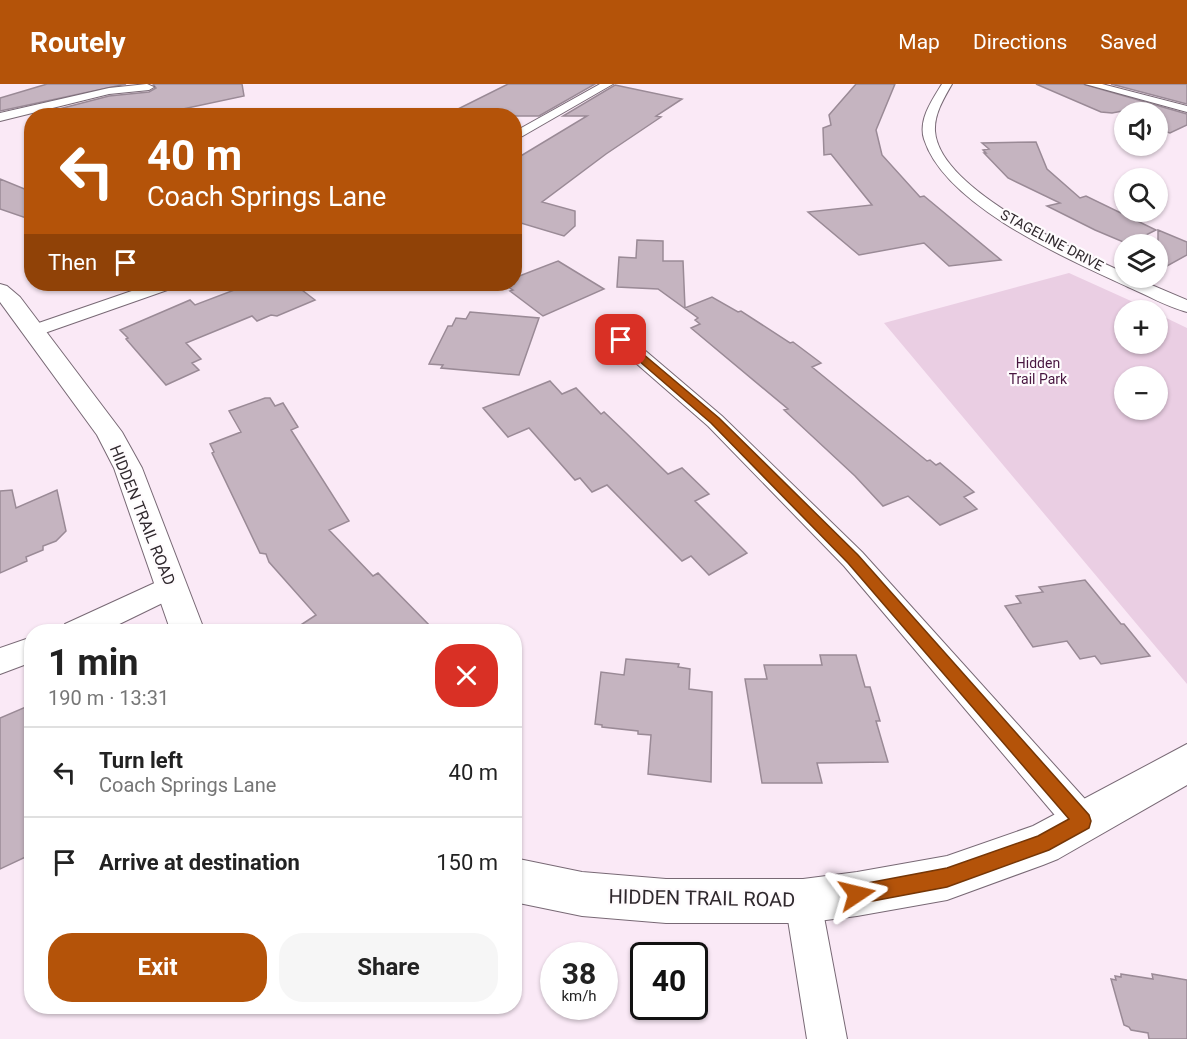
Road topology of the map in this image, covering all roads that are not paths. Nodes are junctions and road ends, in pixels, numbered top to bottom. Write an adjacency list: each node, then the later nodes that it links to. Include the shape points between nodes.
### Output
1 (608, 84): 9 (street)
2 (947, 84): 12 (street, STAGELINE DRIVE, via 928,122 936,154 950,174 1013,222)
3 (1090, 84): 6 (street)
4 (149, 87): 5 (street, via 89,95)
5 (36, 108)
6 (1185, 109)
7 (24, 111): 8 (street)
8 (0, 117)
9 (522, 132)
10 (0, 290): 13 (street, HIDDEN TRAIL ROAD)
11 (147, 291): 13 (street)
12 (1187, 307)
13 (33, 331): 15 (street, HIDDEN TRAIL ROAD, via 109,432 128,468)
14 (621, 340): 21 (street, via 715,421 853,559)
15 (172, 586): 16 (street); 17 (street, HIDDEN TRAIL ROAD)
16 (92, 624)
17 (185, 624)
18 (24, 652): 19 (street)
19 (0, 661)
20 (1187, 763): 21 (street, HIDDEN TRAIL ROAD)
21 (1082, 821): 23 (street, HIDDEN TRAIL ROAD, via 1043,844 947,878)
22 (522, 882): 23 (street, HIDDEN TRAIL ROAD, via 582,894 656,900)
23 (803, 901): 24 (street)
24 (827, 1039)

